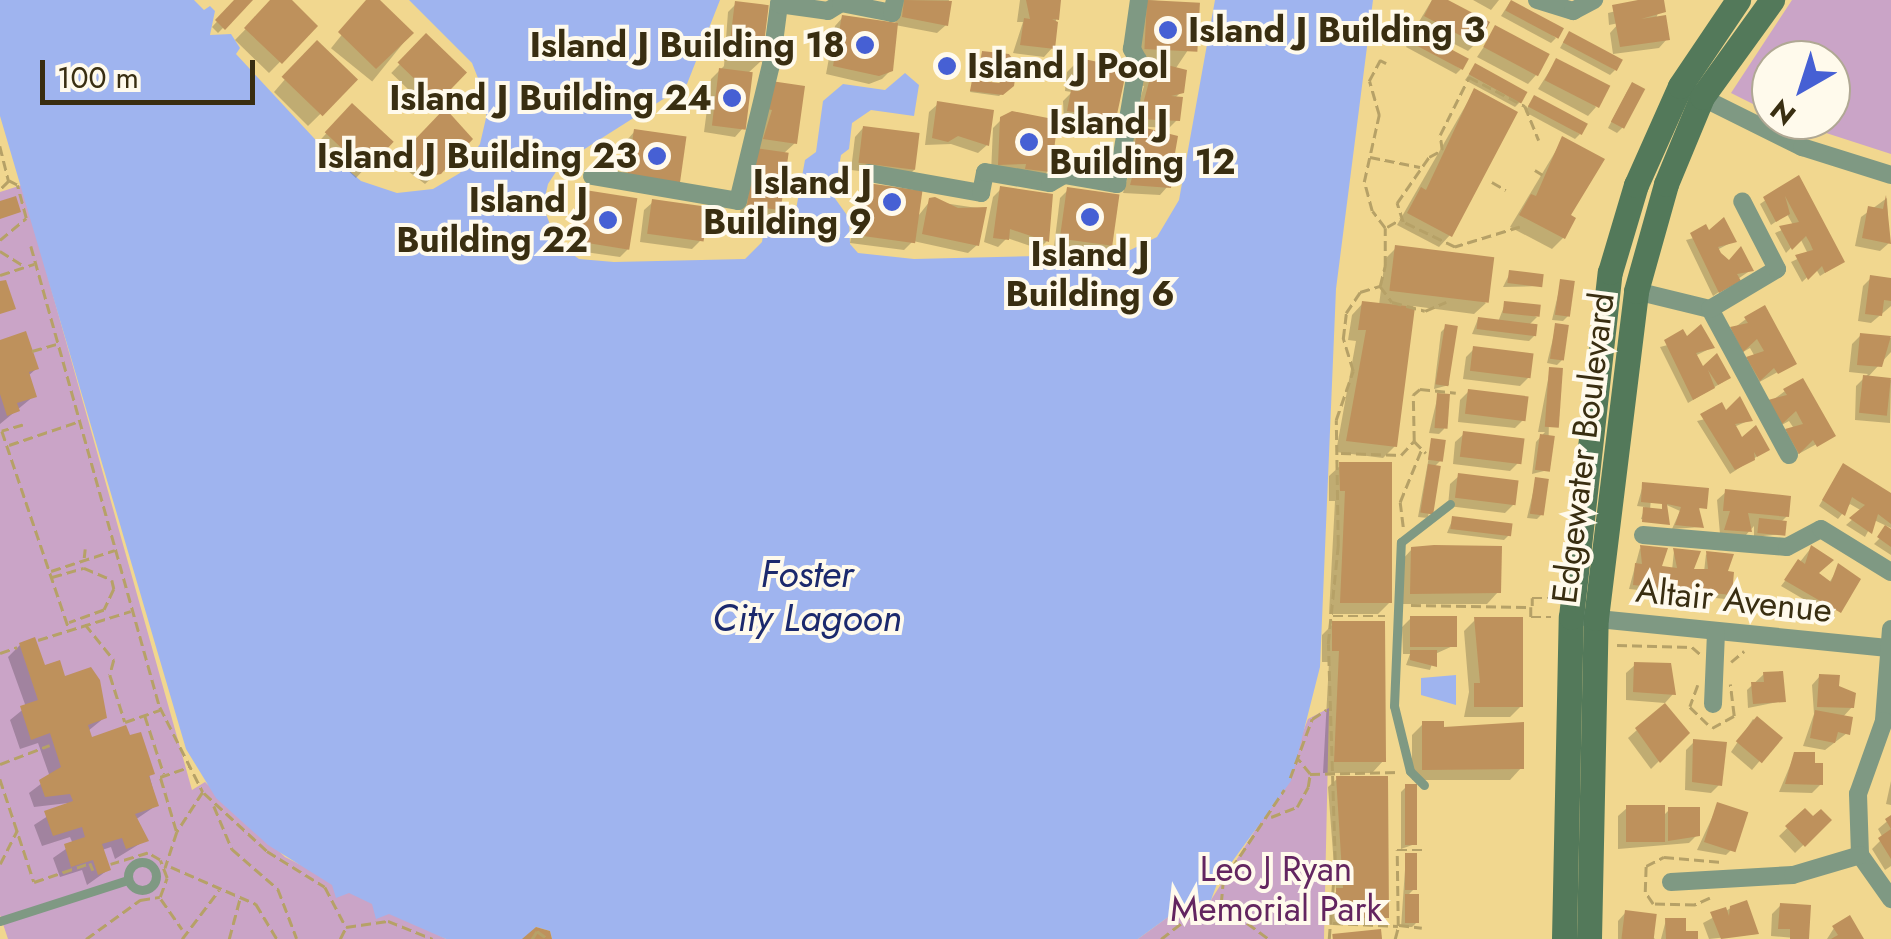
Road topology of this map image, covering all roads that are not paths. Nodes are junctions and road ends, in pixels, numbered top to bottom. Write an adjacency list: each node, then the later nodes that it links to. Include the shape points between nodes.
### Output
1 (894, 0): 10 (street, via 892,13 842,4 828,11 779,4 738,201)
2 (1139, 0): 8 (street, via 1132,49 1138,60 1117,184 1064,175 1050,183 984,172 981,193)
3 (1537, 0): 4 (street, via 1573,12)
4 (1594, 0)
5 (1738, 0): 7 (main road, Edgewater Boulevard)
6 (1772, 0): 7 (main road, Edgewater Boulevard)
7 (1691, 92): 9 (street, via 1802,147); 12 (main road, Edgewater Boulevard); 18 (main road, Edgewater Boulevard, via 1636,185 1610,272)
8 (869, 173)
9 (1891, 174)
10 (592, 176)
11 (1742, 201): 13 (street, via 1777,269)
12 (1636, 291): 13 (street); 18 (main road, Edgewater Boulevard)
13 (1710, 309): 14 (street)
14 (1788, 455)
15 (1450, 504): 22 (lane, via 1401,542 1394,706 1409,766)
16 (1643, 535): 17 (street, via 1787,546 1822,530)
17 (1891, 572)
18 (1568, 613): 19 (street, Altair Avenue); 28 (main road, Edgewater Boulevard); 29 (main road, Edgewater Boulevard)
19 (1716, 632): 20 (street, Altair Avenue); 21 (street)
20 (1890, 642): 23 (street, via 1884,721 1858,794)
21 (1714, 704)
22 (1424, 786)
23 (1860, 854): 25 (street, via 1793,875); 26 (street)
24 (128, 880): 27 (lane)
25 (1671, 882)
26 (1891, 899)
27 (0, 921)
28 (1564, 939)
29 (1589, 939)

